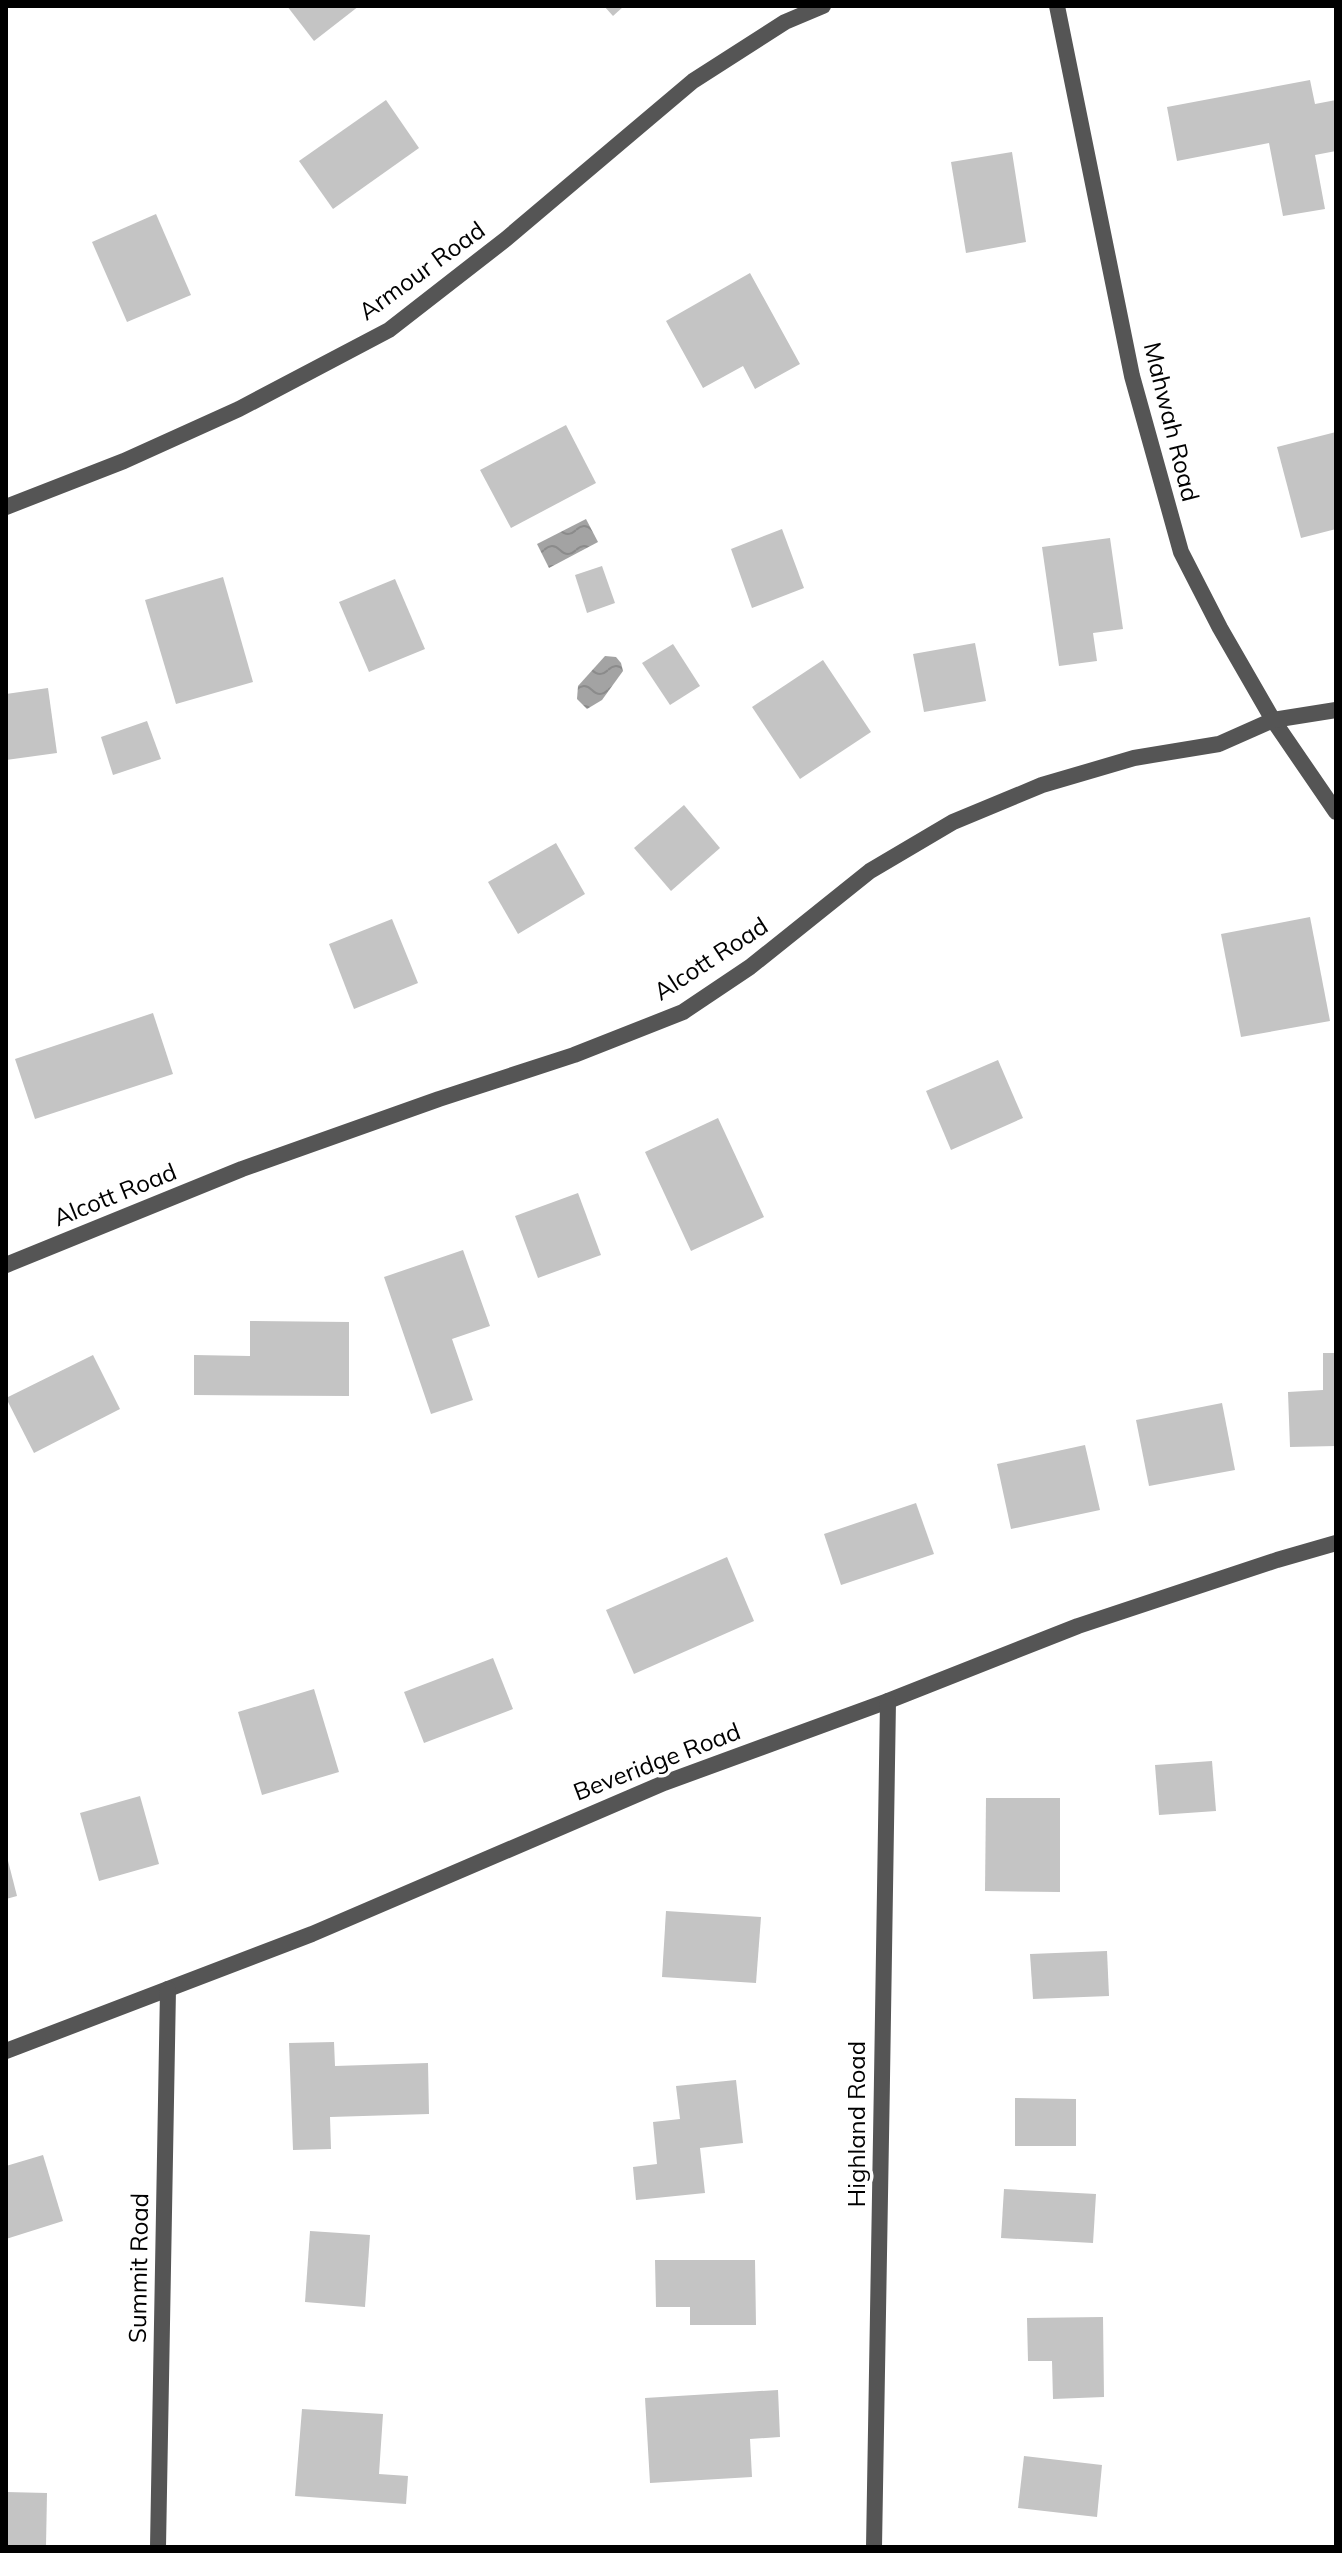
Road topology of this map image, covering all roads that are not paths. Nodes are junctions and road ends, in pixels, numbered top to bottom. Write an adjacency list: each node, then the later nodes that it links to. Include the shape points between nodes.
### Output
1 (823, 6): 3 (street, Armour Road, via 785,22 693,81 389,330 239,409)
2 (1057, 6): 5 (street, Mahwah Road, via 1132,376 1181,552)
3 (6, 507)
4 (1336, 710): 5 (street, Alcott Road)
5 (1273, 720): 6 (street, Mahwah Road); 7 (street, Alcott Road, via 1219,744 1134,758 1042,785 953,822 870,871 750,967 683,1012 242,1169)
6 (1336, 812)
7 (6, 1265)
8 (1336, 1543): 9 (street, Beveridge Road, via 1078,1626)
9 (888, 1701): 10 (street, Beveridge Road, via 664,1783 312,1934); 13 (street, Highland Road)
10 (168, 1989): 11 (street, Beveridge Road); 12 (street, Summit Road)
11 (6, 2051)
12 (158, 2547)
13 (874, 2547)

